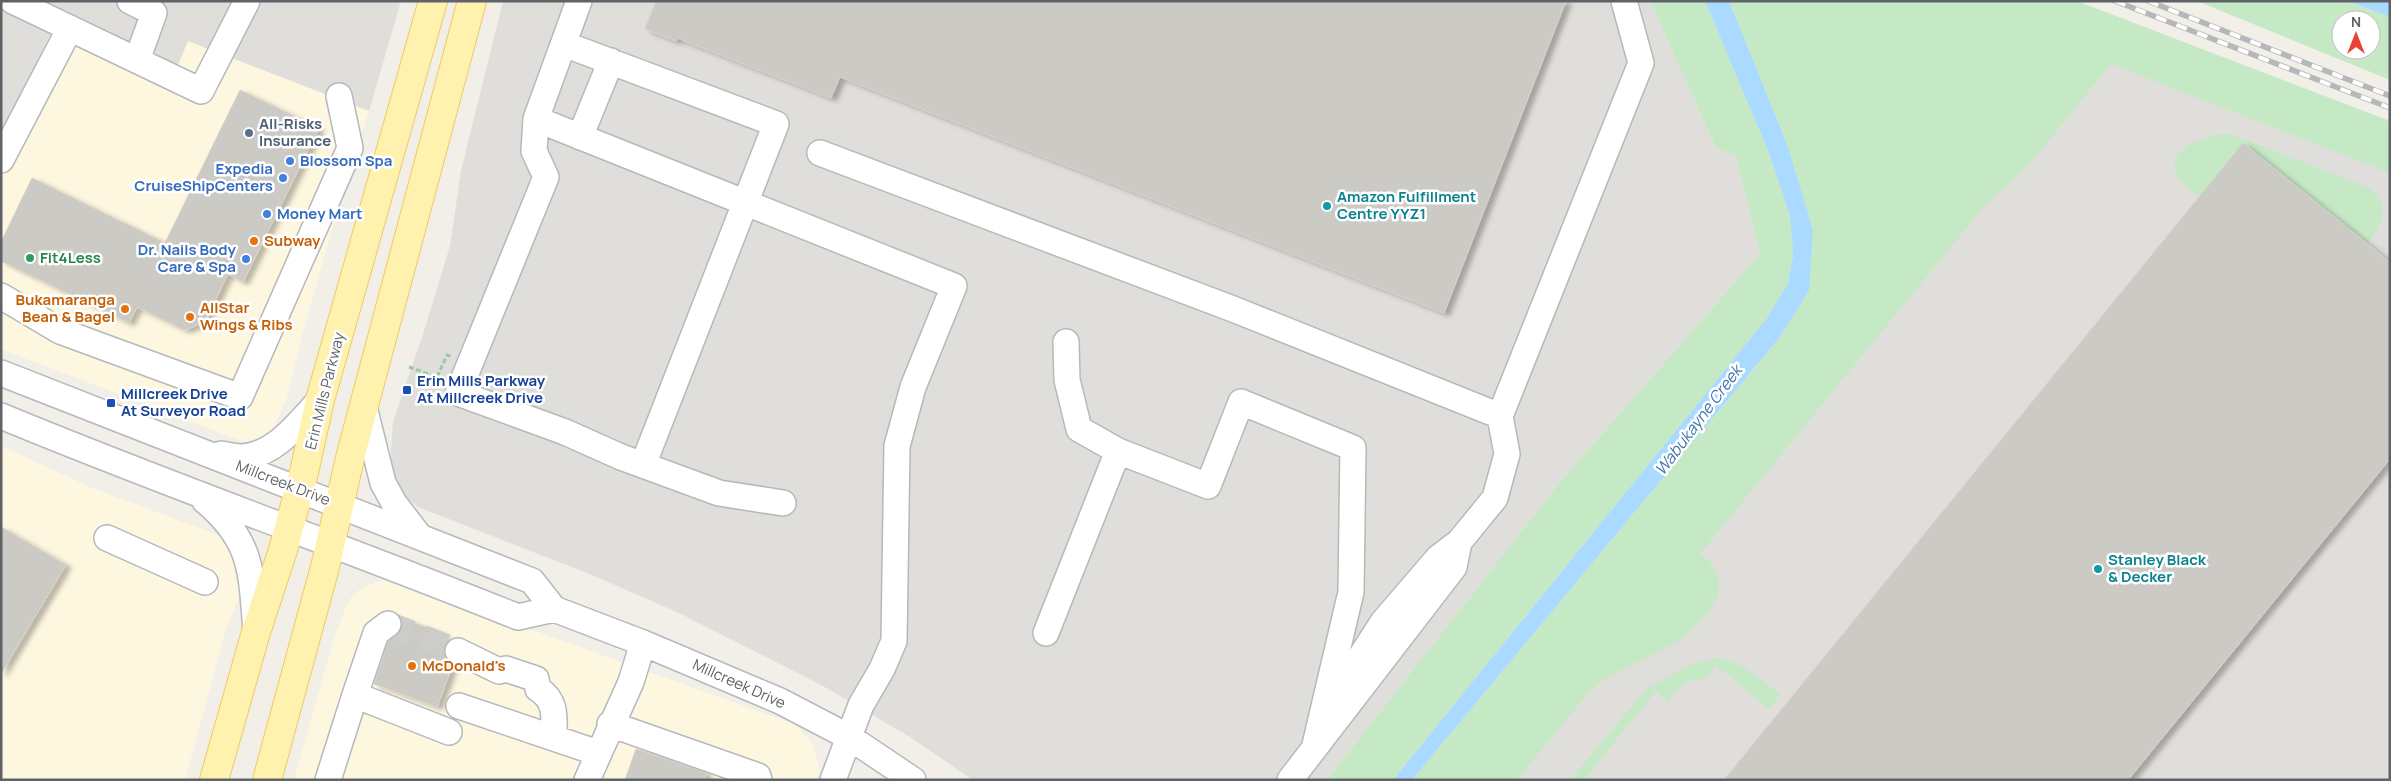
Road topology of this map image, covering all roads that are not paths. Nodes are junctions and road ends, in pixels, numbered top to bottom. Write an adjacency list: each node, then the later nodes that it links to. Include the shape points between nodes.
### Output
1 (13, 1): 8 (street)
2 (130, 1): 10 (street, via 154,13)
3 (247, 1): 10 (street, via 201,91)
4 (433, 1): 21 (main road, Erin Mills Parkway)
5 (472, 1): 22 (main road)
6 (579, 1): 9 (street)
7 (1624, 1): 24 (street, via 1640,64)
8 (70, 28): 10 (street); 16 (street)
9 (564, 44): 11 (street); 13 (street)
10 (136, 60)
11 (611, 61): 14 (street); 17 (street, via 776,124)
12 (339, 96): 18 (street, via 350,148 240,397 60,331)
13 (536, 119): 14 (street); 29 (street, via 534,151 546,177 458,393)
14 (580, 137): 17 (street)
15 (820, 153): 24 (street, via 1233,309)
16 (1, 160)
17 (746, 203): 29 (street); 49 (street, via 954,286 913,387 897,446 894,641 861,705)
18 (1, 296)
19 (1066, 342): 26 (street, via 1067,380 1079,429)
20 (1, 373): 25 (street, Millcreek Drive)
21 (320, 400): 27 (street, via 285,436 263,451 242,457); 30 (main road, Erin Mills Parkway)
22 (364, 407): 33 (main road); 35 (street, via 383,483)
23 (1, 416): 28 (street)
24 (1500, 416): 51 (street, via 1507,454 1495,498 1459,542 1454,567)
25 (133, 426): 27 (street, Millcreek Drive); 28 (street)
26 (1118, 451): 42 (street); 51 (street, via 1208,486 1241,402 1353,448 1351,592)
27 (202, 452): 30 (street, Millcreek Drive)
28 (118, 464): 31 (street)
29 (643, 465): 32 (street, via 720,493)
30 (299, 489): 33 (street, Millcreek Drive); 34 (main road, Erin Mills Parkway)
31 (193, 490): 34 (street); 41 (street, via 235,531 245,551 251,572)
32 (783, 503)
33 (340, 505): 35 (street, Millcreek Drive); 37 (main road)
34 (289, 527): 37 (street); 41 (main road, Erin Mills Parkway)
35 (420, 537): 39 (street, Millcreek Drive, via 532,581)
36 (107, 538): 38 (street)
37 (331, 544): 39 (street, via 518,617); 54 (main road)
38 (205, 582)
39 (554, 609): 43 (street, Millcreek Drive)
40 (388, 624): 45 (street, via 376,633)
41 (256, 632): 53 (main road, Erin Mills Parkway)
42 (1046, 633)
43 (643, 643): 47 (street, via 631,682); 49 (street, Millcreek Drive, via 780,701)
44 (458, 651): 50 (street, via 499,671 506,669 536,679 538,689 549,696 554,712)
45 (355, 695): 48 (street); 55 (street)
46 (459, 706): 50 (street)
47 (610, 724): 52 (street); 57 (street, via 758,776)
48 (449, 732)
49 (849, 737): 58 (street); 59 (street, Millcreek Drive)
50 (554, 738): 52 (street)
51 (1314, 749): 60 (street)
52 (598, 753): 56 (street)
53 (214, 780)
54 (267, 780)
55 (328, 780)
56 (587, 780)
57 (758, 780)
58 (833, 780)
59 (914, 780)
60 (1290, 780)

